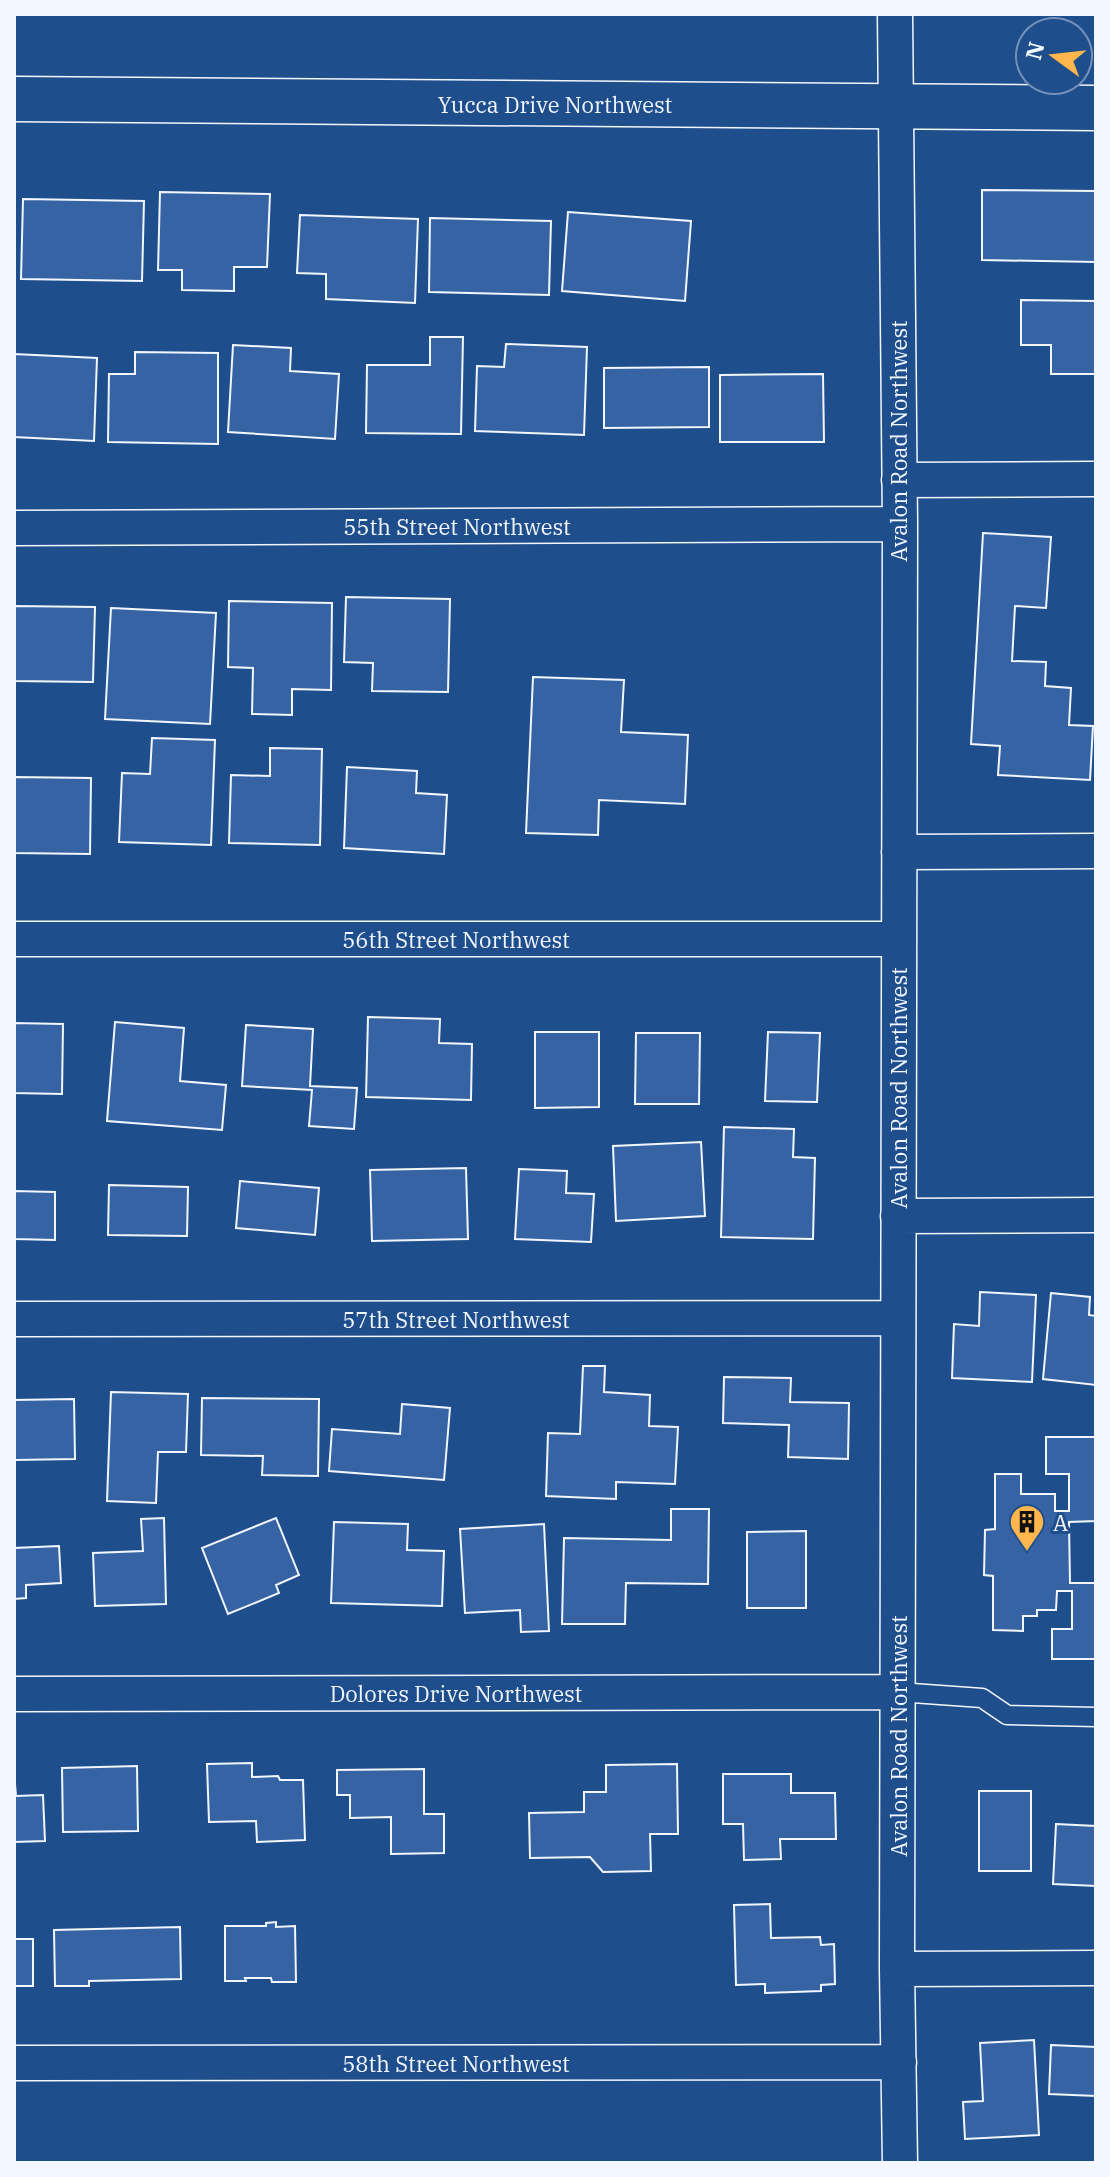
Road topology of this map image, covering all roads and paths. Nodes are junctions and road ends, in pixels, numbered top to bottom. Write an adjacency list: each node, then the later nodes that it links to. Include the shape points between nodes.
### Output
1 (895, 14): 3 (street, Avalon Road Northwest)
2 (14, 99): 3 (street, Yucca Drive Northwest)
3 (895, 107): 4 (street, Yucca Drive Northwest); 6 (street, Avalon Road Northwest)
4 (1096, 108)
5 (1096, 479): 6 (street)
6 (899, 480): 7 (street, Avalon Road Northwest)
7 (900, 524): 8 (street, 55th Street Northwest); 10 (street, Avalon Road Northwest)
8 (14, 528)
9 (1096, 851): 10 (street)
10 (899, 852): 12 (street, Avalon Road Northwest)
11 (14, 939): 12 (street, 56th Street Northwest)
12 (898, 939): 14 (street, Avalon Road Northwest)
13 (1096, 1215): 14 (street)
14 (898, 1216): 15 (street, Avalon Road Northwest)
15 (898, 1318): 16 (street, 57th Street Northwest); 17 (street, Avalon Road Northwest)
16 (14, 1319)
17 (898, 1692): 18 (street, Dolores Drive Northwest); 19 (lane, via 982,1698 1007,1715); 21 (street, Avalon Road Northwest)
18 (14, 1694)
19 (1096, 1717)
20 (1096, 1968): 21 (street)
21 (897, 1969): 22 (street, Avalon Road Northwest)
22 (899, 2062): 23 (street, 58th Street Northwest); 24 (street, Avalon Road Northwest)
23 (14, 2063)
24 (900, 2163)

